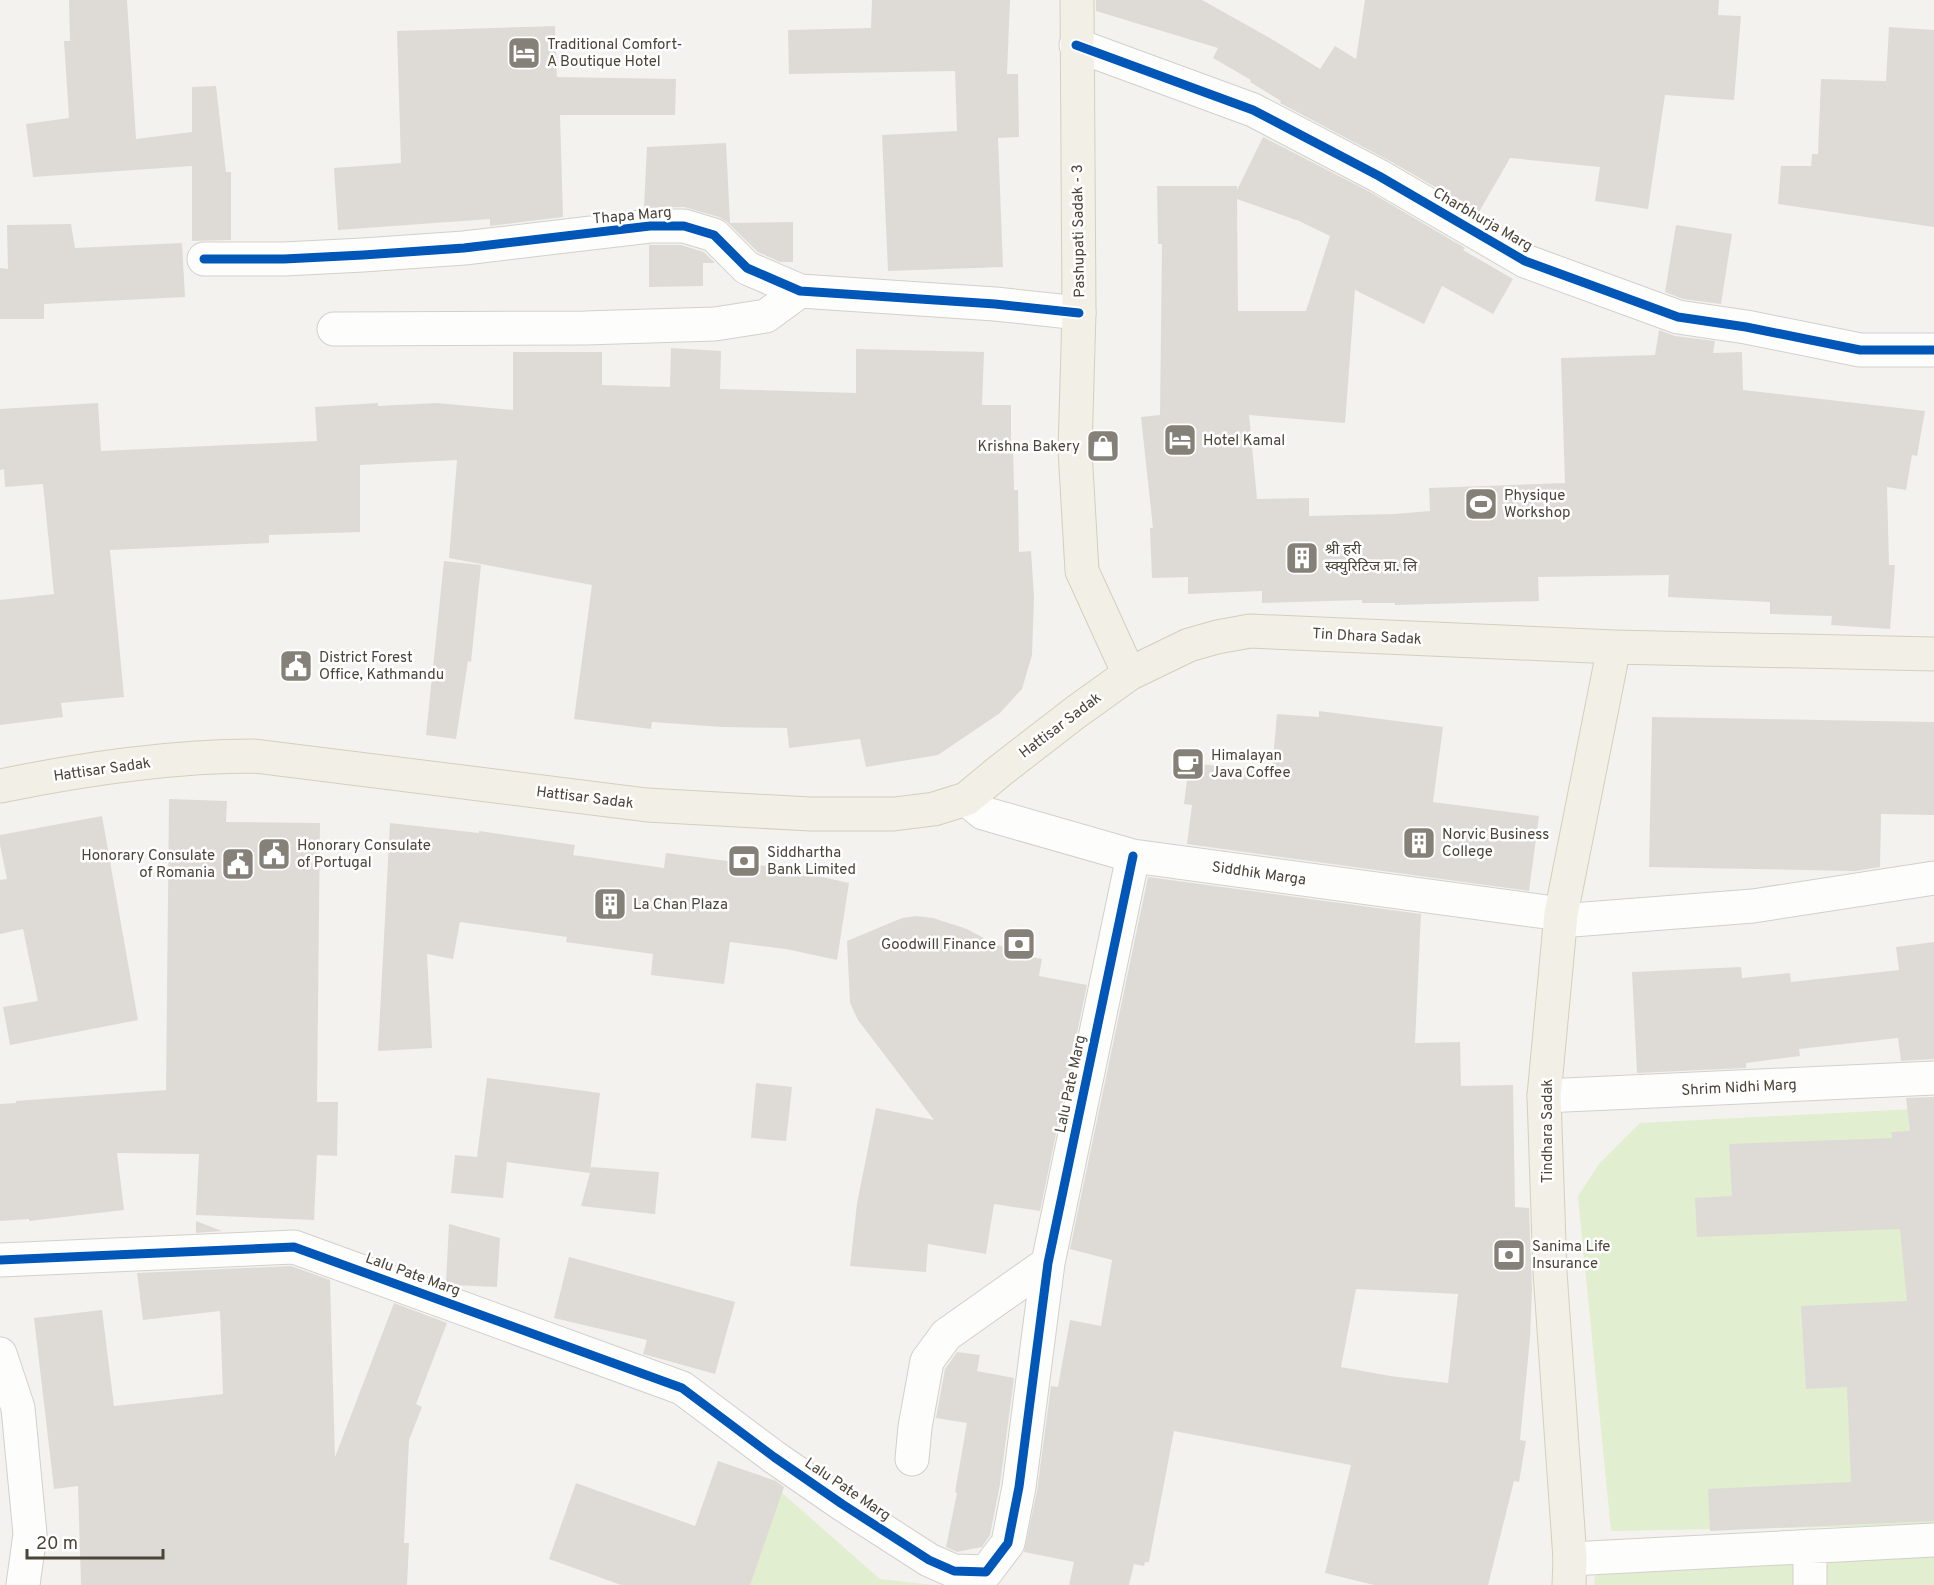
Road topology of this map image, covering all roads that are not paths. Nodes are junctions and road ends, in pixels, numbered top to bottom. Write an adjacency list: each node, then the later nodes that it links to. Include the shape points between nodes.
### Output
1 (1077, 0): 2 (main road, Pashupati Sadak - 3)
2 (1076, 45): 5 (main road, Pashupati Sadak - 3); 7 (street, Charbhurja Marg, via 1253,110 1379,176 1525,261 1678,317 1860,350)
3 (204, 259): 4 (street, Thapa Marg, via 284,259 464,248 650,226 684,226 714,235 747,268)
4 (800, 291): 5 (street, Thapa Marg); 6 (street, via 766,316 715,324)
5 (1079, 313): 10 (main road, Pashupati Sadak - 3, via 1075,450 1082,571)
6 (334, 329)
7 (1934, 350)
8 (1614, 647): 9 (main road, Tin Dhara Sadak); 10 (main road, Tin Dhara Sadak, via 1250,631 1189,645); 15 (main road, Tindhara Sadak)
9 (1934, 654)
10 (1129, 674): 12 (main road, Hattisar Sadak)
11 (0, 786): 12 (main road, Hattisar Sadak, via 159,761 255,756 647,805 894,814 934,809)
12 (966, 799): 13 (street, Siddhik Marga, via 983,813)
13 (1133, 856): 15 (street, Siddhik Marga); 19 (street, Lalu Pate Marg)
14 (1934, 878): 15 (street, Siddhik Marga, via 1753,906)
15 (1561, 918): 17 (main road, Tindhara Sadak)
16 (1934, 1078): 17 (street, Shrim Nidhi Marg)
17 (1544, 1096): 24 (main road, Tindhara Sadak, via 1550,1272)
18 (0, 1260): 19 (street, Lalu Pate Marg, via 294,1246 682,1388 774,1457 928,1560 954,1571 986,1572 1008,1543)
19 (1048, 1263): 21 (street, via 946,1335 927,1361)
20 (0, 1354): 25 (street, via 18,1408 30,1534)
21 (912, 1459)
22 (1934, 1540): 23 (street)
23 (1810, 1546): 24 (street); 26 (street)
24 (1569, 1572)
25 (23, 1585)
26 (1810, 1585)

